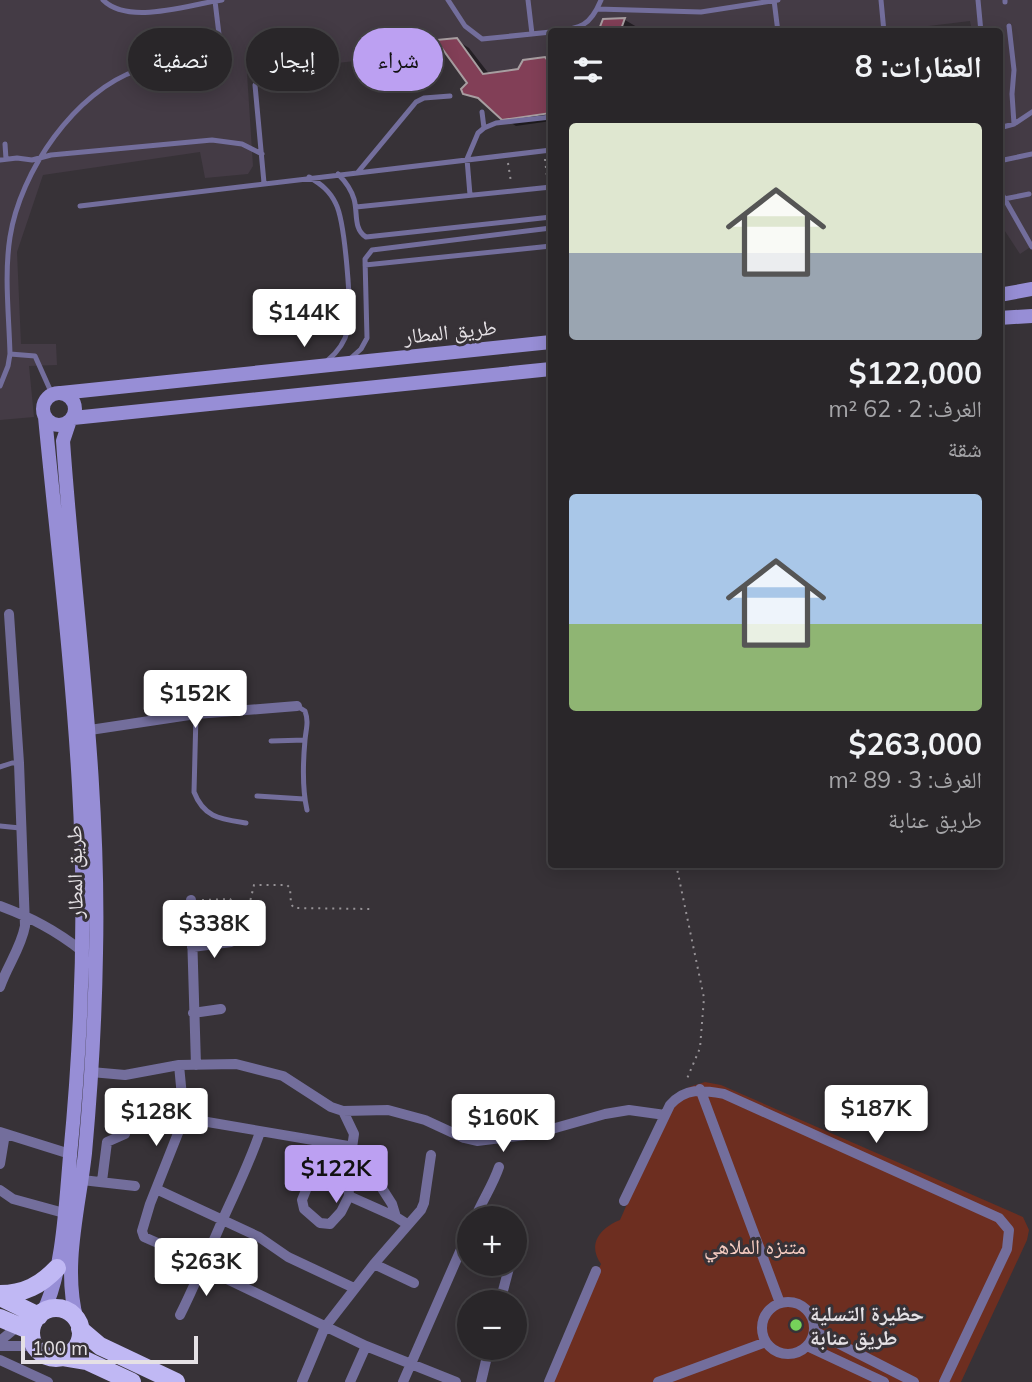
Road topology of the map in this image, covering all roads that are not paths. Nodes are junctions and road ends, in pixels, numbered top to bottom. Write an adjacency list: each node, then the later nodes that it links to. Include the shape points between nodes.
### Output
1 (103, 0): 9 (lane, via 119,10 144,12)
2 (222, 0): 9 (lane)
3 (449, 0): 18 (lane, via 465,26 482,39)
4 (528, 0): 18 (lane)
5 (601, 0): 11 (lane)
6 (775, 0): 10 (lane); 14 (lane)
7 (881, 0): 15 (lane)
8 (978, 0): 16 (lane)
9 (215, 1): 31 (lane, via 219,57 156,65 110,83 73,115)
10 (758, 2): 11 (lane, via 701,12)
11 (597, 9): 13 (lane, via 588,22)
12 (1009, 26): 24 (lane)
13 (571, 28)
14 (778, 28)
15 (884, 28)
16 (981, 28)
17 (548, 32): 18 (lane)
18 (532, 34)
19 (256, 91): 29 (lane)
20 (450, 96): 35 (lane, via 416,102)
21 (482, 112): 26 (lane)
22 (1031, 115): 24 (lane)
23 (548, 117): 26 (lane)
24 (1014, 124): 25 (lane)
25 (1003, 127)
26 (484, 128): 32 (lane)
27 (5, 144): 33 (lane)
28 (548, 150): 32 (lane)
29 (262, 154): 31 (lane, via 242,144 212,140); 38 (lane)
30 (1032, 154): 34 (lane)
31 (42, 158): 33 (lane); 55 (lane, via 22,195 10,237)
32 (467, 159): 35 (lane); 41 (lane)
33 (3, 160)
34 (1003, 160)
35 (358, 172): 36 (lane)
36 (338, 174): 37 (lane); 44 (lane)
37 (309, 177): 38 (lane); 57 (lane, via 326,189 337,206 349,307 344,341)
38 (264, 183): 43 (lane)
39 (548, 187): 41 (lane)
40 (1029, 194): 42 (lane)
41 (470, 195): 44 (lane)
42 (1004, 200): 48 (lane)
43 (80, 206)
44 (355, 207): 45 (lane, via 359,232 366,237)
45 (548, 217)
46 (548, 228): 49 (lane, via 377,247 368,254)
47 (548, 246): 49 (lane)
48 (1032, 247)
49 (365, 265): 56 (lane, via 367,338)
50 (1032, 289): 51 (main road)
51 (1003, 294)
52 (1032, 316): 53 (main road)
53 (1003, 318)
54 (548, 342): 56 (main road, طريق المطار)
55 (10, 354): 59 (lane); 60 (lane, via 35,356)
56 (344, 363): 57 (main road, طريق المطار)
57 (320, 365): 60 (main road, طريق المطار)
58 (548, 369): 62 (main road)
59 (0, 386)
60 (56, 393): 61 (main road, via 44,402); 62 (main road, via 68,395 75,403)
61 (45, 417): 62 (main road, via 57,425); 67 (main road, طريق المطار)
62 (71, 420): 67 (main road, طريق المطار, via 63,441)
63 (9, 614): 64 (street)
64 (5, 630): 70 (street)
65 (297, 706): 66 (street); 69 (lane, via 306,713)
66 (196, 714): 67 (street); 75 (lane, via 196,797 214,817)
67 (83, 730): 83 (main road, طريق المطار, via 95,844)
68 (271, 740): 69 (lane)
69 (305, 740): 73 (lane)
70 (19, 763): 71 (lane); 77 (street)
71 (0, 768)
72 (257, 796): 73 (lane)
73 (304, 799): 74 (lane)
74 (307, 810)
75 (246, 823)
76 (0, 826): 77 (lane)
77 (20, 828): 80 (street)
78 (191, 900): 82 (street)
79 (0, 906): 80 (street)
80 (24, 915): 83 (street); 84 (street, via 19,947)
81 (231, 942): 82 (street)
82 (192, 947): 87 (street)
83 (89, 951): 90 (main road, طريق المطار); 100 (main road, طريق المطار)
84 (3, 967): 85 (street)
85 (0, 987)
86 (221, 1009): 87 (street)
87 (193, 1013): 89 (street)
88 (179, 1065): 89 (street); 90 (street, via 125,1076); 94 (street)
89 (196, 1065): 92 (street, via 236,1064 284,1076)
90 (91, 1072): 104 (main road, طريق المطار)
91 (700, 1089): 93 (street, via 681,1095); 124 (street); 151 (street, via 724,1094 1005,1222 1010,1239 1007,1249)
92 (343, 1111): 93 (street, via 388,1110 477,1141 534,1134 629,1110); 99 (street, via 354,1130)
93 (665, 1115): 110 (street)
94 (184, 1118): 95 (street); 107 (street)
95 (260, 1132): 98 (street); 114 (street)
96 (3, 1133): 100 (street); 102 (street)
97 (125, 1134): 105 (street, via 107,1142)
98 (325, 1143): 99 (street); 109 (street, via 302,1200 304,1209 320,1223 330,1224)
99 (354, 1149): 109 (street); 113 (street, via 386,1194)
100 (71, 1154): 112 (main road, طريق المطار)
101 (431, 1155): 115 (street, via 424,1203)
102 (0, 1164)
103 (499, 1167): 111 (street)
104 (82, 1180): 105 (street); 127 (main road, طريق المطار, via 71,1269)
105 (102, 1181): 106 (street)
106 (135, 1186)
107 (156, 1189): 114 (street); 119 (street, via 143,1236)
108 (0, 1190): 112 (street, via 13,1199)
109 (349, 1196): 113 (street)
110 (624, 1201)
111 (481, 1206)
112 (64, 1213): 118 (main road, طريق المطار)
113 (396, 1217): 115 (street)
114 (223, 1220): 119 (street); 122 (street)
115 (407, 1224): 117 (street)
116 (457, 1259): 138 (street)
117 (374, 1264): 121 (street); 122 (street)
118 (57, 1268): 123 (highway, via 33,1287); 128 (main road, طريق المطار, via 53,1291)
119 (204, 1268): 125 (street); 129 (street)
120 (596, 1271): 147 (street)
121 (414, 1283)
122 (354, 1288): 129 (street)
123 (0, 1295): 128 (highway)
124 (780, 1303): 130 (street, via 789,1301 806,1308); 131 (street, via 765,1316 762,1334)
125 (180, 1315)
126 (0, 1318): 128 (highway)
127 (79, 1325): 128 (highway, via 61,1309); 135 (highway, via 75,1349); 141 (highway, via 100,1346)
128 (33, 1326): 132 (street); 132 (street); 135 (highway, via 46,1356)
129 (325, 1327): 133 (street); 142 (street)
130 (814, 1331): 134 (street); 150 (street)
131 (766, 1342): 134 (street, via 782,1353); 148 (street)
132 (0, 1344)
133 (366, 1346): 138 (street); 143 (street)
134 (807, 1346): 149 (street)
135 (62, 1357): 140 (highway, via 87,1362)
136 (0, 1360): 139 (street)
137 (486, 1360): 146 (street)
138 (411, 1365): 144 (street); 145 (street)
139 (48, 1382)
140 (132, 1382)
141 (176, 1382)
142 (302, 1382)
143 (350, 1382)
144 (403, 1382)
145 (456, 1382)
146 (481, 1382)
147 (549, 1382)
148 (658, 1382)
149 (884, 1382)
150 (914, 1382)
151 (944, 1382)

